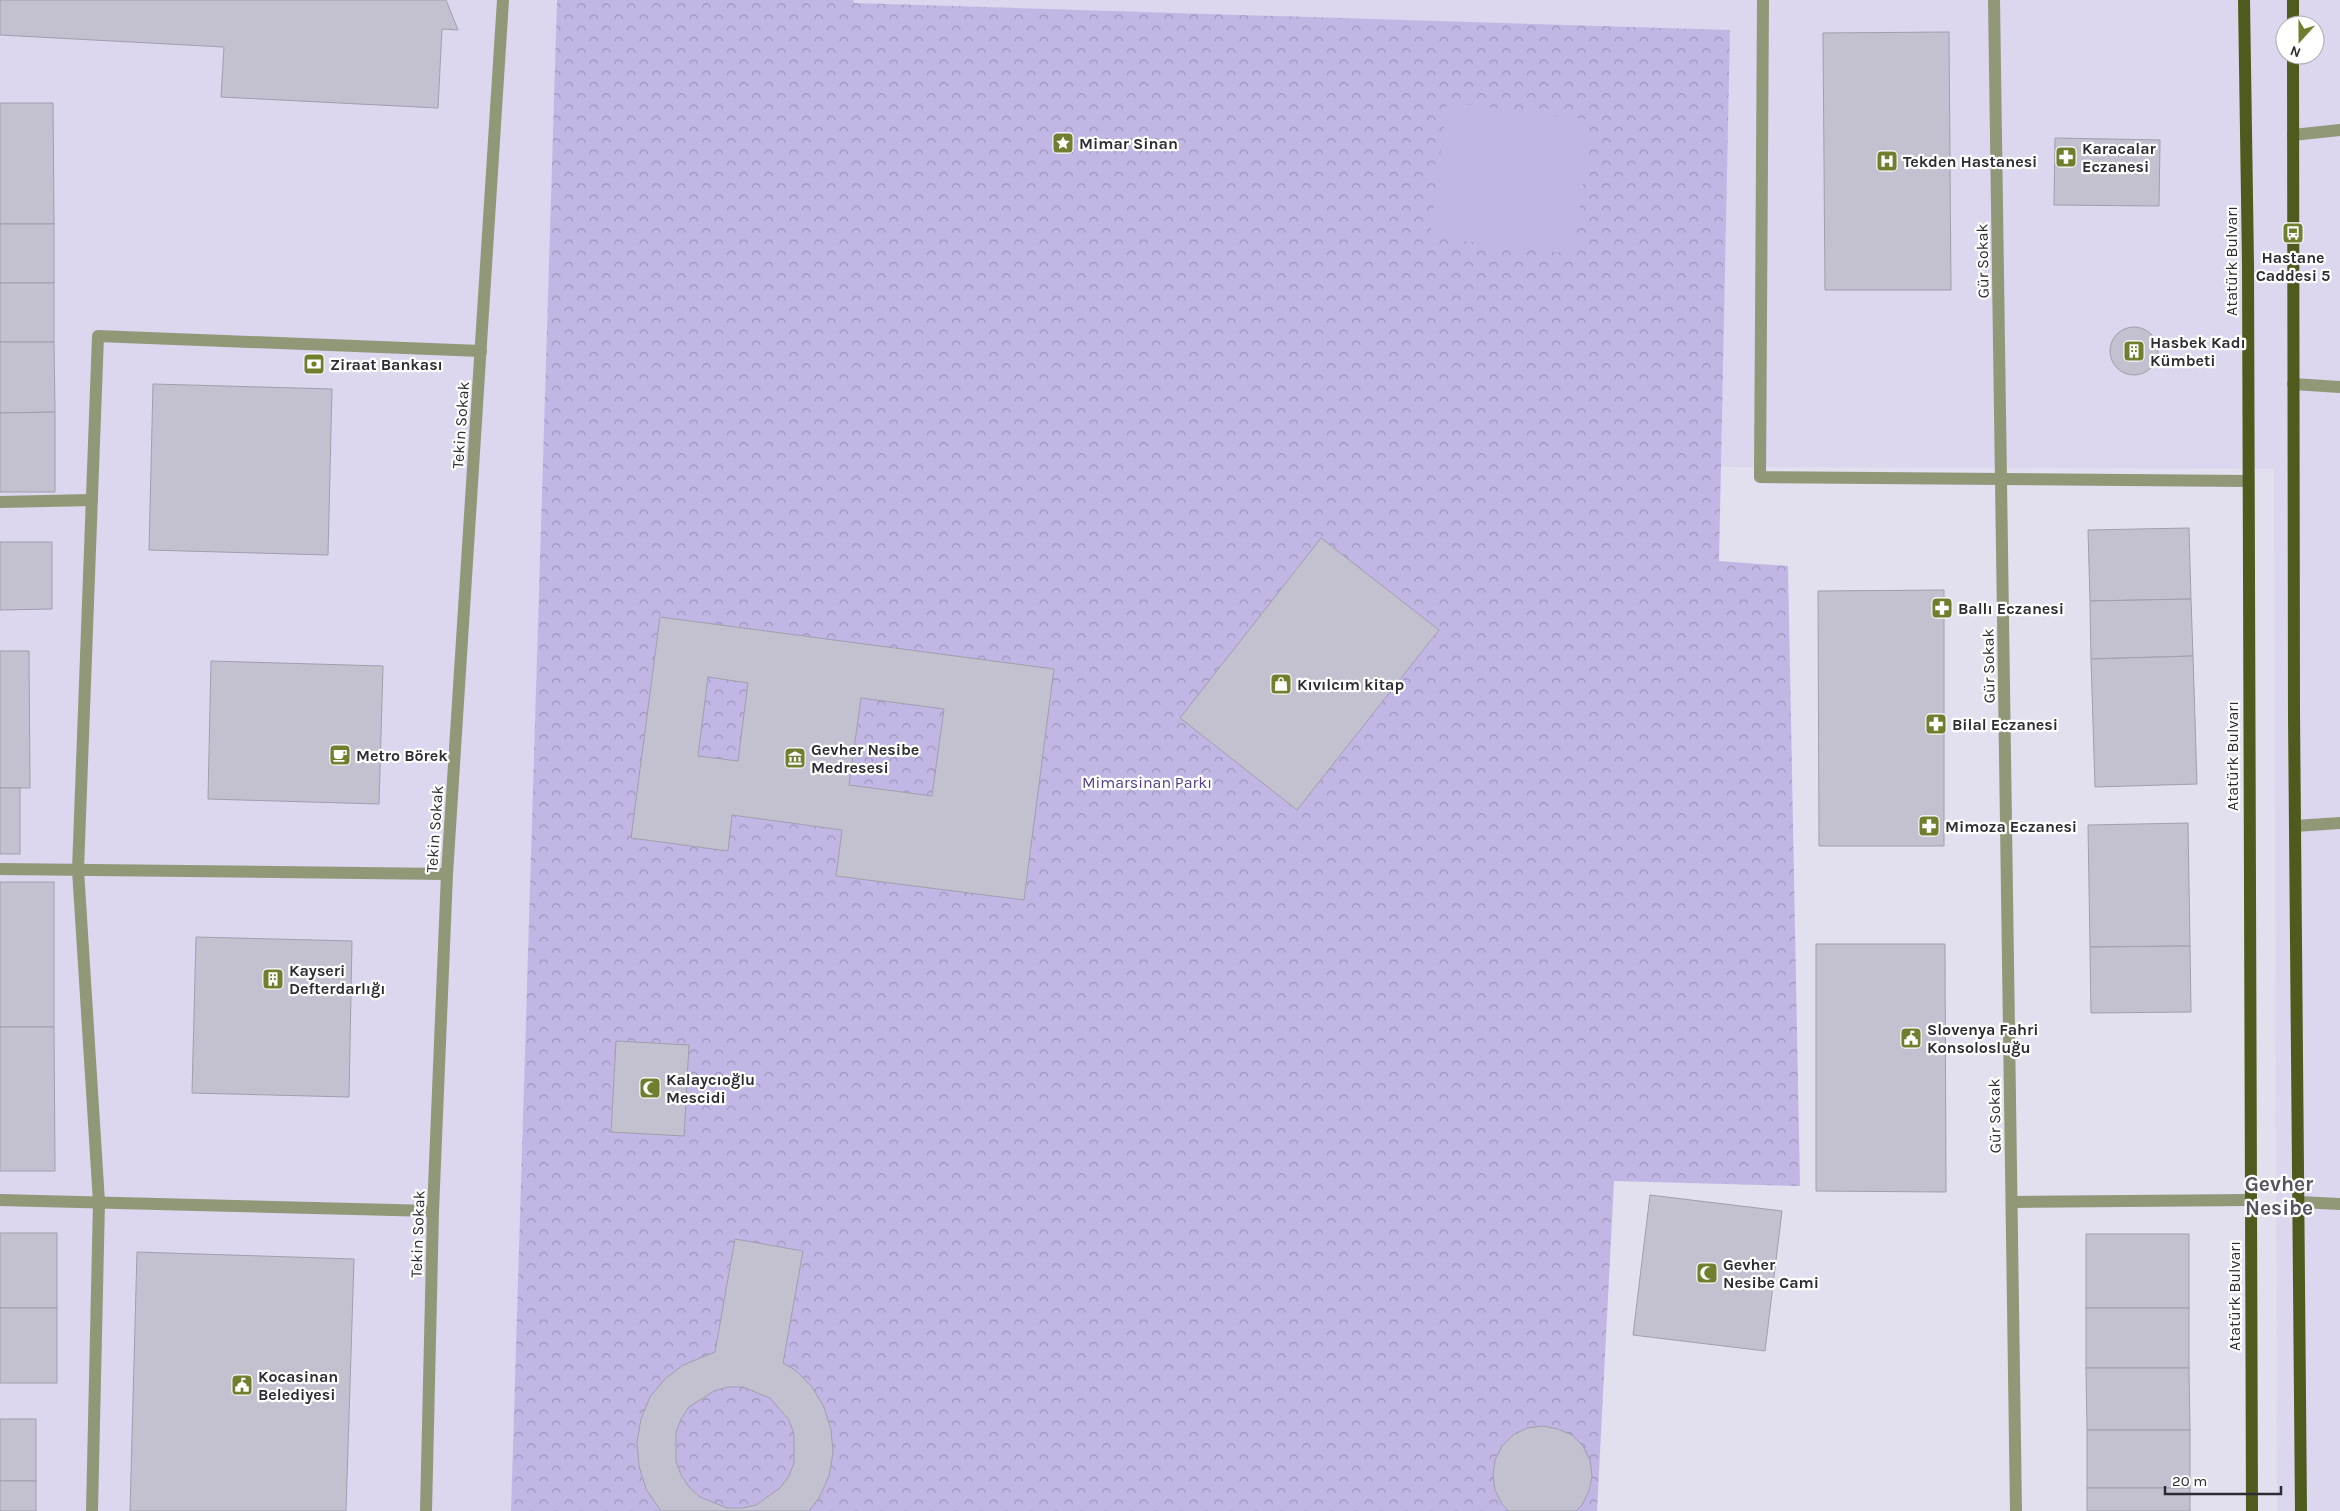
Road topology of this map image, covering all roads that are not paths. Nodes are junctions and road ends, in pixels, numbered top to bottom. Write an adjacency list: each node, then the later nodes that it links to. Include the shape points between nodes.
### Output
1 (503, 0): 10 (street, Tekin Sokak)
2 (1763, 0): 13 (street, via 1760,477)
3 (1994, 0): 13 (street, Gür Sokak)
4 (2244, 0): 14 (main road, Atatürk Bulvarı)
5 (2293, 0): 6 (main road)
6 (2293, 15)
7 (2293, 65): 9 (main road)
8 (2340, 130): 9 (street)
9 (2293, 135): 11 (main road)
10 (481, 352): 15 (street, via 98,336); 21 (street, Tekin Sokak)
11 (2293, 384): 12 (street); 18 (main road)
12 (2340, 387)
13 (2001, 479): 14 (street); 25 (street, Gür Sokak)
14 (2248, 481): 23 (main road, Atatürk Bulvarı)
15 (92, 500): 16 (street); 20 (street)
16 (0, 502)
17 (2340, 823): 18 (street)
18 (2295, 826): 26 (main road)
19 (0, 869): 20 (street)
20 (78, 870): 21 (street); 24 (street)
21 (448, 874): 28 (street, Tekin Sokak)
22 (0, 1200): 24 (street)
23 (2250, 1200): 25 (street); 32 (main road, Atatürk Bulvarı)
24 (99, 1202): 28 (street); 29 (street)
25 (2012, 1202): 31 (street, Gür Sokak)
26 (2299, 1202): 27 (street); 33 (main road)
27 (2340, 1204)
28 (433, 1211): 30 (street, Tekin Sokak)
29 (92, 1511)
30 (426, 1511)
31 (2016, 1511)
32 (2252, 1511)
33 (2301, 1511)

